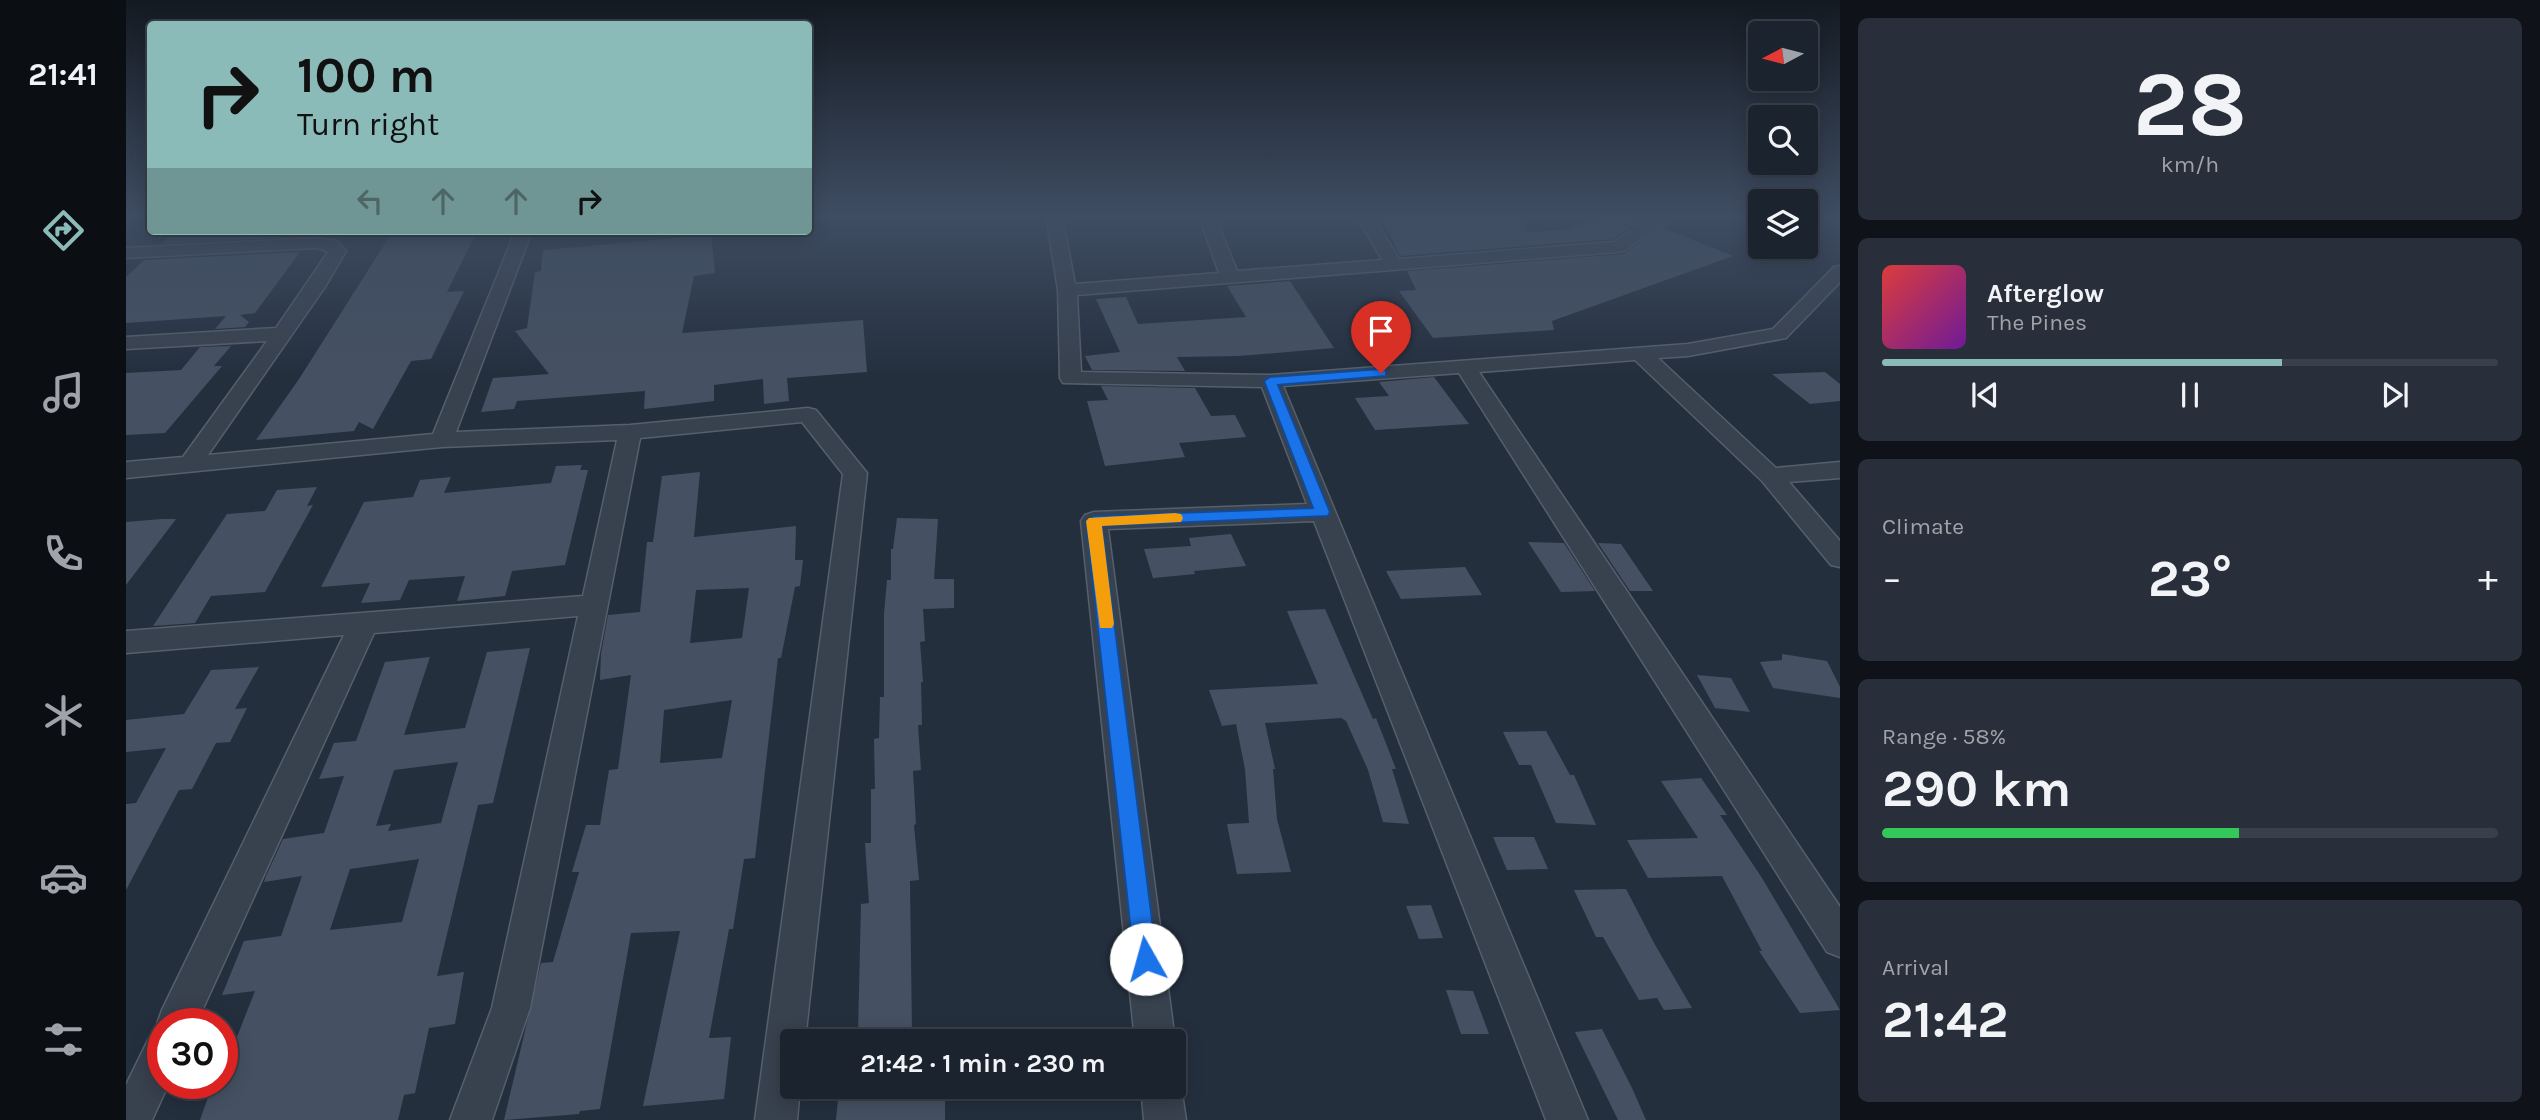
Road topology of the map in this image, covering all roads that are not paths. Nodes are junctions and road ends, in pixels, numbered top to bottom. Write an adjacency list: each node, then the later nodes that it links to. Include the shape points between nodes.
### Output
1 (327, 268): 9 (street)
2 (510, 268): 15 (street)
3 (1063, 268): 8 (street)
4 (1226, 268): 7 (street)
5 (1353, 268): 7 (street)
6 (1840, 271): 11 (street, via 1779,334)
7 (1230, 278): 8 (street)
8 (1067, 290): 13 (street, via 1071,377)
9 (282, 334): 10 (street); 16 (street)
10 (126, 344)
11 (1641, 354): 12 (street); 19 (street)
12 (1465, 367): 13 (street); 25 (street)
13 (1270, 381): 20 (street)
14 (630, 432): 15 (street); 22 (street); 32 (street, via 808,415 855,473)
15 (442, 440): 16 (street)
16 (189, 464): 17 (street)
17 (126, 470)
18 (1840, 470): 19 (street)
19 (1770, 476): 21 (street)
20 (1323, 512): 27 (street, via 1094,521); 34 (street)
21 (1840, 558)
22 (594, 605): 23 (street); 31 (street, via 510,1008)
23 (364, 624): 24 (street); 26 (street)
24 (126, 642)
25 (1840, 939)
26 (184, 1008)
27 (1154, 1029)
28 (147, 1086): 30 (street)
29 (1162, 1099): 33 (street)
30 (131, 1120)
31 (471, 1120)
32 (776, 1120)
33 (1165, 1120)
34 (1567, 1120)

